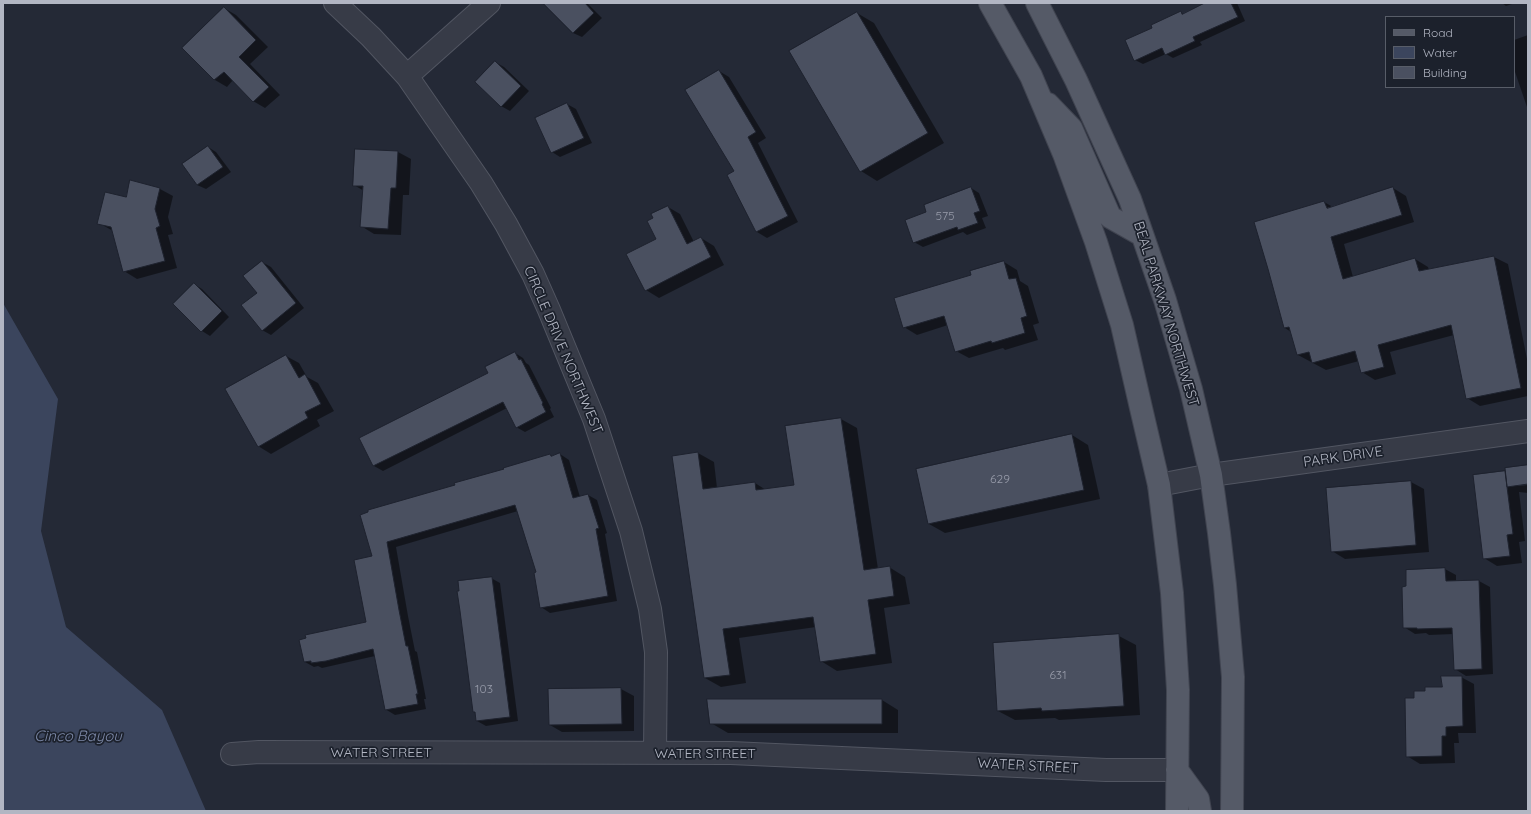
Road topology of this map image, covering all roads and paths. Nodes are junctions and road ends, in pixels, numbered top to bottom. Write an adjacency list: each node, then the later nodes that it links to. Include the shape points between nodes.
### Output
1 (335, 3): 5 (street, CIRCLE DRIVE NORTHWEST)
2 (489, 3): 5 (street)
3 (990, 3): 6 (main road)
4 (1037, 3): 7 (main road, BEAL PARKWAY NORTHWEST, via 1076,80 1127,192)
5 (407, 76): 11 (street, CIRCLE DRIVE NORTHWEST, via 481,183 506,224 533,274 594,419 631,531 650,609 656,652)
6 (1040, 95): 7 (main road, via 1071,128 1110,217); 10 (main road, via 1096,242 1122,325)
7 (1142, 235): 9 (main road, BEAL PARKWAY NORTHWEST, via 1165,300 1191,389)
8 (1528, 431): 9 (street, PARK DRIVE)
9 (1211, 475): 10 (street, PARK DRIVE); 16 (main road, BEAL PARKWAY NORTHWEST, via 1221,548 1233,677)
10 (1159, 484): 13 (main road, via 1172,593 1178,690)
11 (655, 753): 12 (street, WATER STREET); 13 (street, WATER STREET, via 779,755 1106,770)
12 (232, 754)
13 (1177, 770): 14 (main road); 15 (main road, via 1198,799)
14 (1177, 811)
15 (1200, 811)
16 (1232, 811)

